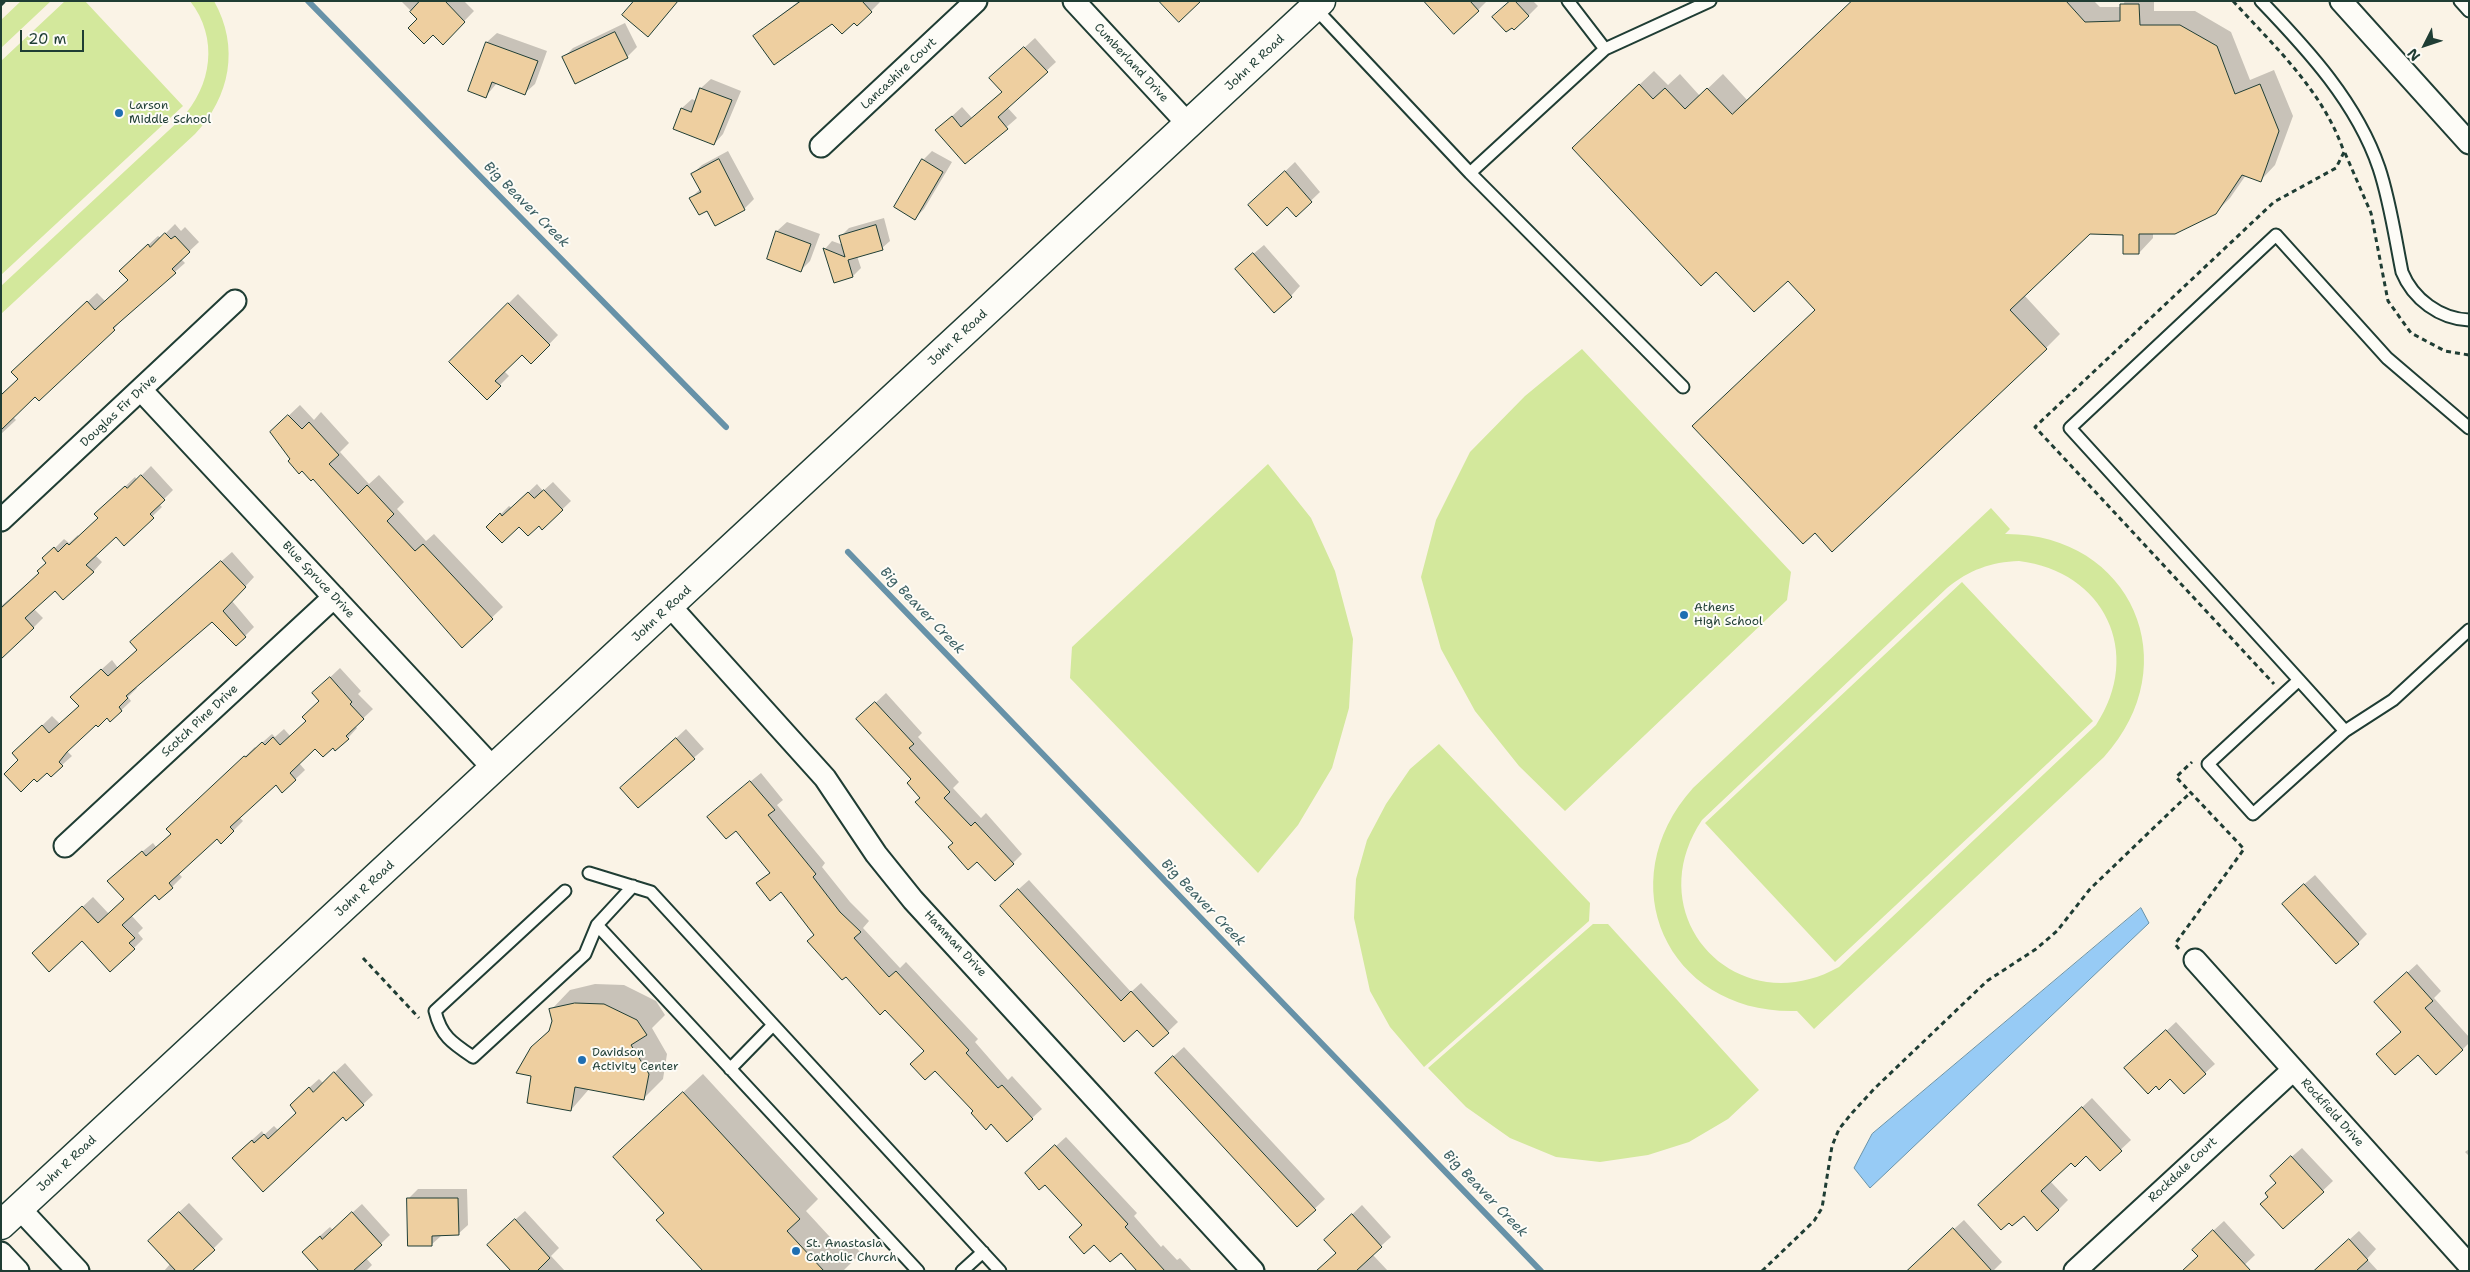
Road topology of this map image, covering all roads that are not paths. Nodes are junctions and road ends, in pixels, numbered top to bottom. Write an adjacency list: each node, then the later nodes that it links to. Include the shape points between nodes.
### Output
1 (976, 1): 13 (street, Lancashire Court)
2 (1074, 1): 11 (street, Cumberland Drive)
3 (1568, 1): 10 (lane)
4 (1710, 1): 10 (lane)
5 (2262, 1): 16 (lane, via 2337,88 2361,126 2380,169 2402,272 2409,285 2432,308 2447,316)
6 (2341, 1): 12 (street)
7 (2460, 1): 9 (lane)
8 (1317, 4): 11 (main road, John R Road); 14 (lane)
9 (2469, 11)
10 (1605, 49): 14 (lane)
11 (1188, 124): 22 (main road, John R Road)
12 (2469, 143)
13 (821, 146)
14 (1470, 173): 17 (lane)
15 (235, 301): 18 (street, Douglas Fir Drive)
16 (2469, 320)
17 (1683, 387)
18 (141, 390): 20 (street, Douglas Fir Drive); 21 (street, Blue Spruce Drive)
19 (2469, 428): 24 (lane, via 2386,358 2276,234 2070,428)
20 (1, 520)
21 (334, 597): 26 (street, Blue Spruce Drive); 27 (street, Scotch Pine Drive)
22 (670, 606): 26 (main road, John R Road); 45 (street, Hamman Drive, via 826,778 876,854 913,900)
23 (2469, 630): 25 (lane, via 2393,700)
24 (2299, 680): 25 (lane); 25 (lane, via 2208,764 2253,814)
25 (2345, 731)
26 (494, 769): 36 (main road, John R Road)
27 (65, 846)
28 (589, 874): 29 (lane)
29 (633, 886): 31 (lane); 33 (lane, via 651,892)
30 (565, 891): 31 (lane, via 435,1011 439,1028 473,1056 585,954)
31 (597, 924): 34 (lane)
32 (2188, 956): 35 (street, Rockfield Drive)
33 (773, 1024): 34 (lane); 37 (lane)
34 (730, 1069): 42 (lane)
35 (2293, 1070): 39 (street, Rockfield Drive); 46 (street, Rockdale Court)
36 (10, 1217): 41 (street)
37 (982, 1252): 43 (lane); 44 (lane)
38 (1, 1253): 40 (street)
39 (2469, 1265)
40 (18, 1271)
41 (78, 1271)
42 (918, 1271)
43 (962, 1271)
44 (1000, 1271)
45 (1253, 1271)
46 (2075, 1271)

